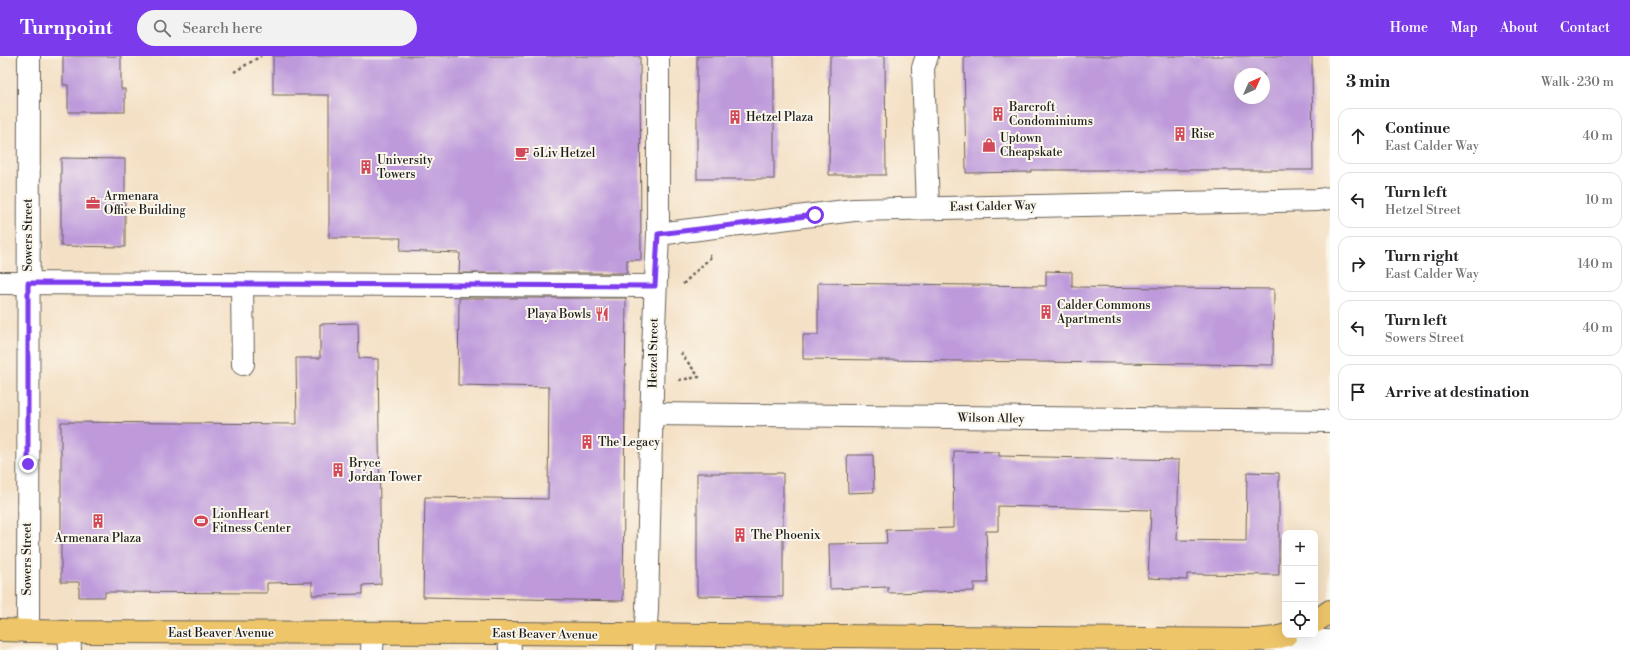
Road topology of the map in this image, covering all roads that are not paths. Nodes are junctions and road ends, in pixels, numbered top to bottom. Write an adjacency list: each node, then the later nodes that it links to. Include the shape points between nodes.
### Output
1 (29, 56): 8 (street, Sowers Street)
2 (658, 56): 6 (street, Hetzel Street)
3 (927, 56): 5 (street, via 923,68)
4 (1330, 198): 5 (street, East Calder Way)
5 (928, 208): 6 (street, East Calder Way, via 854,210)
6 (658, 234): 10 (street, Hetzel Street)
7 (0, 283): 8 (street)
8 (28, 283): 9 (street); 17 (street, Sowers Street)
9 (242, 285): 10 (street); 11 (street)
10 (655, 286): 12 (street, Hetzel Street)
11 (243, 364)
12 (652, 414): 13 (street, Wilson Alley); 23 (street, Hetzel Street)
13 (1330, 421)
14 (1330, 611): 15 (main road)
15 (1318, 620)
16 (0, 630): 17 (main road, East Beaver Avenue)
17 (28, 630): 20 (main road, East Beaver Avenue)
18 (1282, 636): 19 (main road)
19 (1257, 640): 23 (main road, East Beaver Avenue); 24 (street, East Beaver Avenue)
20 (70, 641): 21 (main road, East Beaver Avenue)
21 (372, 642): 22 (main road, East Beaver Avenue)
22 (510, 642): 23 (main road, East Beaver Avenue)
23 (644, 642)
24 (1330, 642)

